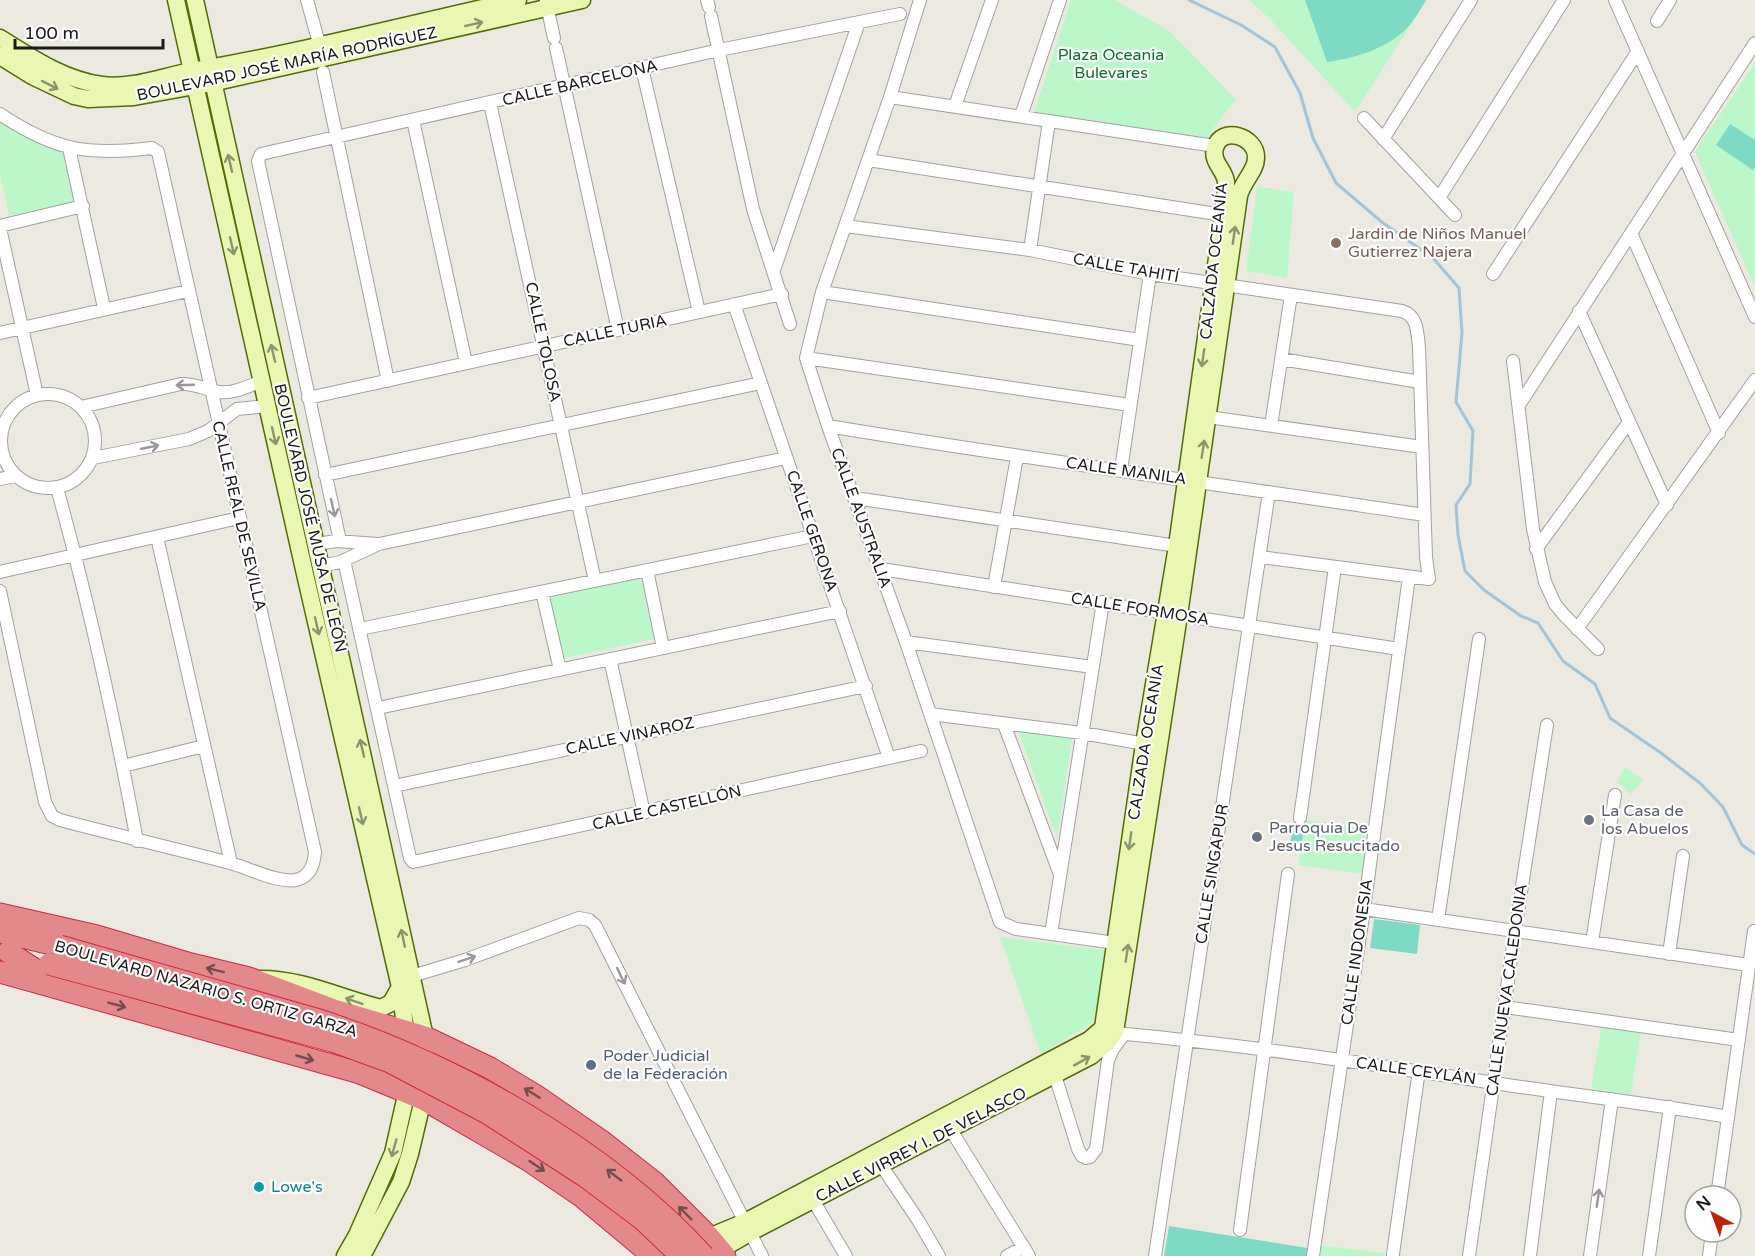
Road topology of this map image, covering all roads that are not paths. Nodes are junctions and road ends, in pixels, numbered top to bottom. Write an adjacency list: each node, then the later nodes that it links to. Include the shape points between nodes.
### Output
1 (176, 0): 25 (street, BOULEVARD JOSÉ MUSA DE LEÓN)
2 (195, 0): 25 (street, BOULEVARD JOSÉ MUSA DE LEÓN)
3 (307, 0): 23 (street)
4 (518, 0): 23 (street, BOULEVARD JOSÉ MARÍA RODRÍGUEZ)
5 (582, 0): 13 (street, BOULEVARD JOSÉ MARÍA RODRÍGUEZ)
6 (920, 0): 27 (street)
7 (992, 0): 29 (street)
8 (1060, 0): 31 (street)
9 (1471, 0): 36 (street)
10 (1563, 0): 42 (street)
11 (1615, 0): 21 (street)
12 (1670, 0): 16 (street)
13 (547, 4): 23 (street, BOULEVARD JOSÉ MARÍA RODRÍGUEZ, one-way to 13); 26 (street)
14 (709, 8): 20 (street)
15 (900, 14): 17 (street, CALLE BARCELONA)
16 (1657, 21)
17 (859, 22): 20 (street, CALLE BARCELONA); 50 (street)
18 (0, 38): 25 (street, BOULEVARD JOSÉ MARÍA RODRÍGUEZ, via 47,67 87,83 106,86)
19 (1755, 43): 39 (street)
20 (719, 50): 24 (street, CALLE BARCELONA); 50 (street, via 753,209)
21 (1638, 51): 39 (street); 52 (street)
22 (0, 56): 25 (street, BOULEVARD JOSÉ MARÍA RODRÍGUEZ, one-way to 25, via 56,89 88,99 134,97)
23 (321, 58): 25 (street, BOULEVARD JOSÉ MARÍA RODRÍGUEZ); 35 (street)
24 (642, 68): 26 (street, CALLE BARCELONA); 62 (street)
25 (203, 77): 53 (street, BOULEVARD JOSÉ MUSA DE LEÓN)
26 (565, 86): 28 (street, CALLE BARCELONA); 66 (street)
27 (890, 97): 29 (street); 40 (street)
28 (490, 103): 33 (street, CALLE BARCELONA); 69 (street, CALLE TOLOSA)
29 (954, 106): 31 (street)
30 (0, 114): 38 (street)
31 (1021, 116): 34 (street)
32 (1364, 118): 36 (street)
33 (413, 120): 35 (street, CALLE BARCELONA); 73 (street)
34 (1048, 121): 37 (street); 41 (street)
35 (335, 136): 76 (street); 81 (street, CALLE BARCELONA, via 261,154 258,161)
36 (1383, 139): 42 (street)
37 (1215, 146): 44 (street, CALZADA OCEANÍA, via 1214,158 1226,183); 54 (street, CALZADA OCEANÍA, one-way to 37, via 1241,189 1255,165 1256,154 1252,144 1235,135 1225,137)
38 (69, 148): 43 (street); 55 (street, CALLE REAL DE SEVILLA, via 102,152 157,150)
39 (1683, 154): 48 (street); 63 (street)
40 (868, 160): 41 (street); 46 (street)
41 (1039, 186): 44 (street); 49 (street)
42 (1439, 198): 45 (street)
43 (82, 206): 47 (street); 60 (street)
44 (1222, 215): 54 (street, CALZADA OCEANÍA)
45 (1455, 215)
46 (845, 226): 49 (street, CALLE TAHITÍ); 56 (street)
47 (0, 227): 65 (street)
48 (1631, 233): 61 (street); 93 (street)
49 (1030, 250): 51 (street, CALLE TAHITÍ)
50 (774, 270): 57 (street)
51 (1150, 274): 54 (street, CALLE TAHITÍ); 68 (street)
52 (1493, 274)
53 (248, 279): 75 (street, BOULEVARD JOSÉ MUSA DE LEÓN); 115 (street, BOULEVARD JOSÉ MUSA DE LEÓN, one-way to 53)
54 (1220, 285): 58 (street, CALLE TAHITÍ); 86 (street, CALZADA OCEANÍA); 102 (street, CALZADA OCEANÍA, one-way to 102)
55 (188, 291): 60 (street); 79 (street, CALLE REAL DE SEVILLA)
56 (822, 292): 68 (street); 70 (street)
57 (782, 294): 59 (street, CALLE TURIA); 64 (street)
58 (1291, 295): 71 (street); 77 (street, CALLE TAHITÍ, via 1411,315 1416,324)
59 (734, 304): 62 (street, CALLE TURIA); 78 (street, CALLE GERONA)
60 (104, 308): 65 (street)
61 (1579, 311): 83 (street); 87 (street)
62 (699, 312): 66 (street, CALLE TURIA)
63 (1755, 317)
64 (790, 324)
65 (23, 327): 67 (street); 80 (street)
66 (618, 330): 69 (street, CALLE TURIA)
67 (0, 333)
68 (1140, 340): 82 (street)
69 (544, 346): 73 (street, CALLE TURIA); 89 (street, CALLE TOLOSA)
70 (806, 358): 82 (street); 90 (street, CALLE AUSTRALIA)
71 (1281, 359): 77 (street); 91 (street)
72 (1514, 361): 83 (street)
73 (466, 363): 76 (street, CALLE TURIA)
74 (1755, 380): 93 (street)
75 (262, 381): 79 (street, via 229,392); 84 (street, BOULEVARD JOSÉ MUSA DE LEÓN)
76 (388, 381): 81 (street, CALLE TURIA)
77 (1420, 382): 94 (street)
78 (761, 383): 89 (street); 97 (street, CALLE GERONA)
79 (212, 390): 85 (street, one-way to 85, via 181,384); 88 (street, CALLE REAL DE SEVILLA)
80 (38, 395): 85 (street, via 68,398); 92 (street, via 15,407)
81 (308, 398): 99 (street)
82 (1130, 405): 98 (street)
83 (1519, 405): 118 (street)
84 (267, 406): 88 (street, via 237,409); 108 (street, BOULEVARD JOSÉ MUSA DE LEÓN, one-way to 108)
85 (81, 407): 96 (street, via 92,422 96,440)
86 (1208, 417): 91 (street); 102 (street, CALZADA OCEANÍA, one-way to 86)
87 (1629, 422): 107 (street); 118 (street)
88 (218, 425): 96 (street, one-way to 88, via 189,439); 110 (street, CALLE REAL DE SEVILLA)
89 (561, 425): 99 (street); 106 (street, CALLE TOLOSA)
90 (828, 426): 95 (street, CALLE MANILA); 105 (street, CALLE AUSTRALIA)
91 (1271, 426): 94 (street)
92 (1, 429): 100 (street, via 2,454)
93 (1719, 433): 107 (street)
94 (1422, 447): 109 (street)
95 (1017, 457): 98 (street, CALLE MANILA); 111 (street)
96 (93, 458): 103 (street, via 72,482)
97 (786, 458): 106 (street); 113 (street, CALLE GERONA)
98 (1121, 470): 102 (street, CALLE MANILA)
99 (326, 475): 114 (street, one-way to 114)
100 (15, 476): 101 (street); 103 (street, via 35,487)
101 (0, 479)
102 (1192, 480): 104 (street, CALLE MANILA); 117 (street, CALZADA OCEANÍA); 134 (street, CALZADA OCEANÍA)
103 (57, 488): 119 (street)
104 (1269, 492): 109 (street, CALLE MANILA); 120 (street, CALLE SINGAPUR)
105 (855, 498): 111 (street); 124 (street, CALLE AUSTRALIA)
106 (578, 502): 116 (street); 128 (street, CALLE TOLOSA)
107 (1667, 505): 137 (street)
108 (291, 511): 122 (street, via 308,554); 182 (street, BOULEVARD JOSÉ MUSA DE LEÓN, one-way to 182)
109 (1424, 515): 127 (street, via 1429,579)
110 (239, 518): 112 (street); 165 (street, CALLE REAL DE SEVILLA, via 315,852 310,871 303,878 285,881)
111 (1004, 522): 117 (street); 129 (street)
112 (156, 537): 119 (street); 155 (street)
113 (813, 537): 125 (street); 133 (street, CALLE GERONA)
114 (340, 541): 115 (street); 116 (street)
115 (315, 544): 122 (street, BOULEVARD JOSÉ MUSA DE LEÓN)
116 (379, 544): 121 (street)
117 (1176, 546): 134 (street, CALZADA OCEANÍA)
118 (1536, 549): 137 (street, via 1549,593)
119 (75, 554): 126 (street); 158 (street)
120 (1260, 557): 123 (street); 135 (street, CALLE SINGAPUR)
121 (344, 560): 122 (street); 136 (street)
122 (320, 566): 182 (street, BOULEVARD JOSÉ MUSA DE LEÓN, one-way to 122)
123 (1335, 567): 127 (street); 138 (street)
124 (880, 568): 129 (street, CALLE FORMOSA); 140 (street, CALLE AUSTRALIA)
125 (647, 570): 128 (street); 141 (street)
126 (0, 572)
127 (1409, 577): 142 (street, CALLE INDONESIA)
128 (595, 581): 131 (street)
129 (994, 587): 132 (street, CALLE FORMOSA)
130 (0, 591): 163 (street, via 45,802 52,816)
131 (542, 592): 136 (street); 146 (street)
132 (1103, 602): 134 (street, CALLE FORMOSA); 145 (street)
133 (840, 611): 141 (street); 147 (street, CALLE GERONA)
134 (1173, 614): 135 (street, CALLE FORMOSA); 154 (street, CALZADA OCEANÍA)
135 (1250, 626): 138 (street, CALLE FORMOSA); 188 (street, CALLE SINGAPUR)
136 (360, 629): 148 (street)
137 (1577, 629): 143 (street)
138 (1325, 638): 142 (street, CALLE FORMOSA); 162 (street)
139 (1479, 639): 170 (street)
140 (906, 642): 145 (street); 149 (street, CALLE AUSTRALIA)
141 (663, 648): 144 (street)
142 (1399, 649): 168 (street, CALLE INDONESIA)
143 (1599, 649)
144 (610, 659): 146 (street); 153 (street)
145 (1093, 667): 152 (street)
146 (560, 670): 148 (street)
147 (866, 686): 153 (street, CALLE VINAROZ); 157 (street, CALLE GERONA)
148 (378, 708): 159 (street)
149 (930, 714): 150 (street); 173 (street, CALLE AUSTRALIA, via 1000,922 1016,929)
150 (1004, 724): 152 (street); 166 (street)
151 (1547, 725): 171 (street, CALLE NUEVA CALEDONIA)
152 (1082, 733): 154 (street); 166 (street)
153 (627, 737): 159 (street, CALLE VINAROZ); 161 (street)
154 (1152, 745): 175 (street, CALZADA OCEANÍA, one-way to 175); 186 (street, CALZADA OCEANÍA, one-way to 154)
155 (204, 746): 158 (street); 165 (street)
156 (921, 751): 157 (street, CALLE CASTELLÓN)
157 (889, 758): 161 (street, CALLE CASTELLÓN)
158 (123, 766): 163 (street)
159 (394, 786): 161 (street, CALLE CASTELLÓN, via 413,862)
160 (1615, 795): 174 (street)
161 (644, 813)
162 (1300, 818)
163 (137, 841): 165 (street)
164 (1683, 856): 178 (street)
165 (231, 863)
166 (1059, 873): 173 (street)
167 (1288, 874): 190 (street)
168 (1364, 909): 170 (street); 191 (street, CALLE INDONESIA)
169 (3, 920): 177 (highway, BOULEVARD NAZARIO S. ORTIZ GARZA); 181 (highway, one-way to 169, via 98,936)
170 (1438, 920): 171 (street)
171 (1515, 931): 174 (street); 184 (street, CALLE NUEVA CALEDONIA)
172 (1754, 932): 179 (street)
173 (1051, 934): 175 (street, CALLE AUSTRALIA)
174 (1592, 942): 178 (street)
175 (1115, 943): 186 (street, CALZADA OCEANÍA)
176 (4, 951): 177 (highway, BOULEVARD NAZARIO S. ORTIZ GARZA); 183 (highway)
177 (52, 951): 211 (highway, BOULEVARD NAZARIO S. ORTIZ GARZA, one-way to 177, bridge, via 541,1124 416,1056 316,1018); 217 (highway, BOULEVARD NAZARIO S. ORTIZ GARZA, bridge, via 390,1062 487,1113 586,1177 642,1219)
178 (1669, 954): 179 (street)
179 (1749, 965): 189 (street)
180 (0, 972): 183 (highway)
181 (249, 978): 182 (street, one-way to 181, via 391,1003 381,1008 308,985); 185 (highway)
182 (406, 982): 187 (street, BOULEVARD JOSÉ MUSA DE LEÓN); 208 (street, one-way to 208, via 579,918 589,920 595,925)
183 (75, 994): 195 (highway, one-way to 195)
184 (1505, 1007): 189 (street); 196 (street, CALLE NUEVA CALEDONIA)
185 (360, 1018): 187 (highway); 195 (highway, via 372,1032 375,1051)
186 (1114, 1031): 188 (street, CALLE CEYLÁN); 193 (street, CALLE VIRREY I. DE VELASCO, via 1097,1052); 193 (street, CALZADA OCEANÍA, via 1096,1149 1090,1157 1080,1154)
187 (415, 1033): 192 (highway); 198 (street, BOULEVARD JOSÉ MUSA DE LEÓN)
188 (1187, 1040): 190 (street, CALLE CEYLÁN); 222 (street, CALLE SINGAPUR)
189 (1739, 1040): 202 (street)
190 (1266, 1048): 191 (street, CALLE CEYLÁN); 209 (street)
191 (1341, 1061): 194 (street, CALLE CEYLÁN); 223 (street, CALLE INDONESIA)
192 (490, 1068): 201 (highway, via 474,1073 454,1089 447,1103); 211 (highway, one-way to 192, via 654,1182 603,1142)
193 (1053, 1068): 203 (street, CALLE VIRREY I. DE VELASCO)
194 (1419, 1070): 196 (street, CALLE CEYLÁN); 213 (street)
195 (360, 1073): 198 (highway)
196 (1493, 1082): 197 (street, CALLE CEYLÁN); 224 (street, CALLE NUEVA CALEDONIA)
197 (1551, 1091): 199 (street, CALLE CEYLÁN); 225 (street)
198 (415, 1095): 201 (highway); 207 (street, via 410,1155); 210 (street, one-way to 210)
199 (1612, 1099): 200 (street, CALLE CEYLÁN); 226 (street, one-way to 199)
200 (1670, 1107): 202 (street, CALLE CEYLÁN); 227 (street)
201 (448, 1114): 216 (highway, one-way to 216, via 572,1190)
202 (1728, 1117): 205 (street)
203 (947, 1123): 204 (street, CALLE VIRREY I. DE VELASCO); 208 (street, CALLE VIRREY I. DE VELASCO); 212 (street)
204 (881, 1165): 206 (street, CALLE VIRREY I. DE VELASCO); 220 (street)
205 (1719, 1184)
206 (813, 1200): 208 (street, CALLE VIRREY I. DE VELASCO); 219 (street)
207 (387, 1209): 210 (street); 215 (street)
208 (748, 1227): 211 (street, CALLE VIRREY I. DE VELASCO); 218 (street)
209 (1240, 1230)
210 (357, 1234): 214 (street)
211 (715, 1250)
212 (1026, 1252): 221 (street)
213 (1393, 1254)
214 (345, 1256)
215 (362, 1256)
216 (652, 1256)
217 (681, 1256)
218 (762, 1256)
219 (846, 1256)
220 (939, 1256)
221 (1007, 1256)
222 (1155, 1256)
223 (1313, 1256)
224 (1469, 1256)
225 (1530, 1256)
226 (1590, 1256)
227 (1649, 1256)

